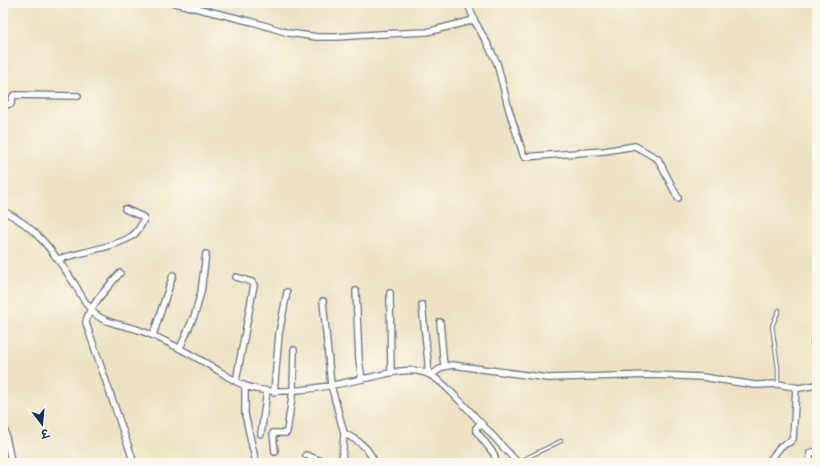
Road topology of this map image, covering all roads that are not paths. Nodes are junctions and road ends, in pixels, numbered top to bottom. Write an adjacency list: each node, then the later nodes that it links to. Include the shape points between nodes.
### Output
1 (175, 3): 3 (street, via 289,33 317,37 427,32)
2 (468, 3): 3 (street)
3 (474, 20): 6 (street, via 497,63 524,157 635,146 658,160)
4 (78, 96): 5 (street, via 15,95 11,104)
5 (3, 104)
6 (678, 198)
7 (125, 209): 10 (street, via 144,219 135,234 113,244)
8 (3, 211): 10 (street, via 33,230)
9 (206, 254): 24 (street, via 195,314)
10 (58, 259): 19 (street)
11 (120, 273): 19 (street)
12 (173, 275): 22 (street)
13 (236, 277): 31 (street, via 252,282 254,287)
14 (356, 291): 30 (street)
15 (287, 292): 39 (street, via 279,334)
16 (390, 293): 28 (street)
17 (323, 301): 33 (street)
18 (422, 305): 29 (street)
19 (90, 309): 22 (street, via 104,320); 49 (street, via 86,323)
20 (779, 310): 32 (lane, via 772,326)
21 (440, 322): 27 (street)
22 (153, 335): 24 (street)
23 (814, 342): 26 (street)
24 (180, 348): 31 (street)
25 (294, 350): 37 (street)
26 (817, 358)
27 (444, 367): 29 (street); 32 (street, via 452,365 553,378 673,376 702,377 755,385)
28 (392, 373): 29 (street, via 417,371); 30 (street)
29 (429, 375): 41 (street, via 441,383)
30 (362, 379): 33 (street)
31 (236, 380): 35 (street)
32 (778, 384): 36 (street)
33 (331, 385): 37 (street); 42 (street)
34 (817, 385): 36 (street)
35 (245, 386): 38 (street, via 258,391); 50 (street, via 245,414)
36 (796, 388): 56 (street, via 793,438 781,446)
37 (293, 390): 39 (street); 46 (street, via 287,432 273,433)
38 (268, 391): 39 (street); 43 (street)
39 (274, 392)
40 (3, 422): 48 (street, via 11,461)
41 (481, 423): 54 (street, via 476,432 494,454); 55 (street)
42 (344, 433): 52 (street); 53 (street, via 365,445)
43 (261, 434)
44 (561, 441): 55 (lane)
45 (817, 451): 57 (street, via 810,454)
46 (275, 452)
47 (306, 455): 51 (street)
48 (24, 463)
49 (134, 463)
50 (256, 463)
51 (326, 463)
52 (342, 463)
53 (375, 463)
54 (496, 463)
55 (518, 463)
56 (768, 463)
57 (810, 463)

